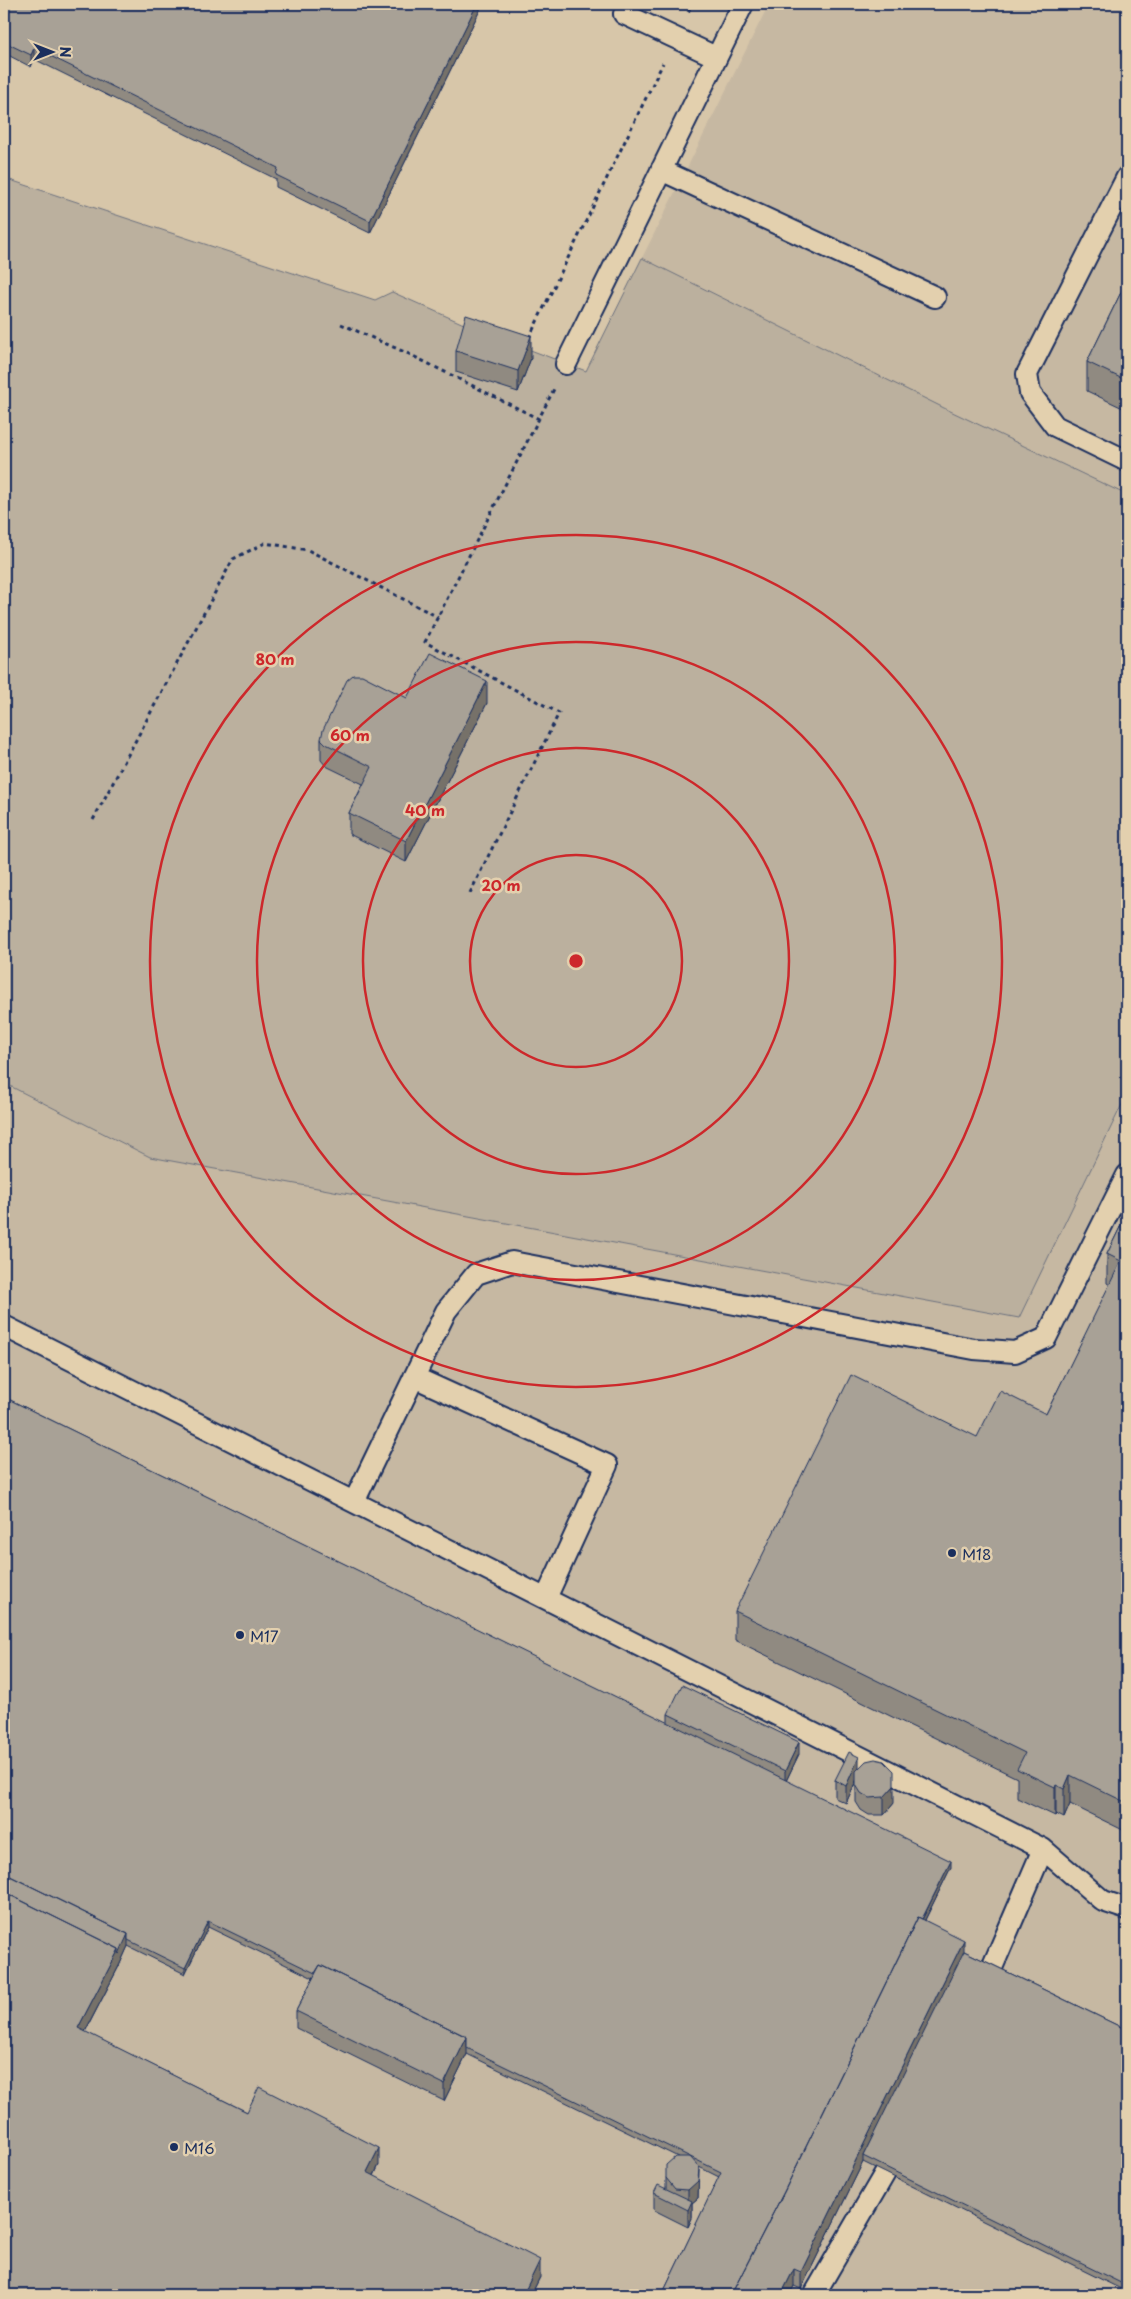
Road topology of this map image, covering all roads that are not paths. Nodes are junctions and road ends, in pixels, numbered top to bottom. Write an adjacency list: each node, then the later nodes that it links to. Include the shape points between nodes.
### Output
1 (743, 4): 3 (lane)
2 (624, 14): 3 (lane)
3 (716, 57): 4 (lane)
4 (661, 170): 6 (lane); 7 (lane)
5 (1127, 177): 8 (lane, via 1027,374 1030,393 1055,426)
6 (935, 297)
7 (566, 364)
8 (1127, 462)
9 (1127, 1175): 11 (lane, via 1046,1338 1015,1352 974,1349 512,1262 476,1274 446,1311)
10 (4, 1326): 12 (lane)
11 (414, 1377): 12 (lane); 13 (lane, via 607,1465)
12 (354, 1502): 13 (lane)
13 (546, 1598): 14 (lane)
14 (1043, 1848): 15 (lane, via 1103,1901); 16 (lane)
15 (1127, 1909)
16 (991, 1970)
17 (885, 2173): 18 (lane)
18 (814, 2295)

